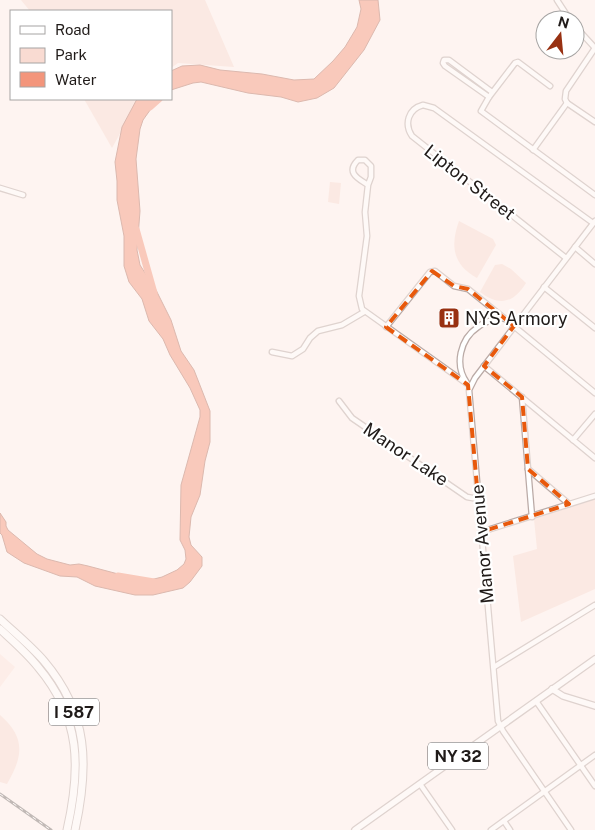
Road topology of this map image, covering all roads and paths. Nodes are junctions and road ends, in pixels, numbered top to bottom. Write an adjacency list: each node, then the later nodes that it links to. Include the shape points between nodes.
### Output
1 (585, 37): 2 (street)
2 (595, 48): 6 (street, via 566,91)
3 (550, 86): 4 (street, via 517,62)
4 (492, 92): 5 (street); 5 (street, via 444,60 445,66)
5 (488, 97): 8 (street, via 481,111)
6 (567, 103): 7 (street); 8 (street)
7 (595, 122)
8 (533, 150): 12 (street)
9 (368, 185): 9 (street, via 354,175 358,160 365,160 371,166); 18 (street, via 367,236 359,296)
10 (0, 188): 11 (street)
11 (23, 195)
12 (595, 195)
13 (594, 222): 14 (street); 15 (street, Lipton Street, via 433,107 423,106 412,111 407,128 412,136)
14 (575, 247): 15 (street); 16 (street)
15 (566, 258): 17 (street)
16 (595, 264)
17 (544, 287): 20 (street); 22 (street)
18 (364, 312): 21 (street); 23 (street, via 342,325 318,331 303,349 292,356)
19 (504, 318): 20 (street); 21 (street, via 468,289 454,286 432,271); 25 (street, Manor Avenue, via 478,326 463,345 460,363 464,379)
20 (514, 326): 24 (street); 26 (street)
21 (386, 327): 25 (street)
22 (595, 328)
23 (272, 352)
24 (484, 366): 25 (street); 27 (street)
25 (470, 386): 34 (street, Manor Avenue)
26 (595, 394)
27 (522, 397): 30 (street); 32 (street)
28 (339, 401): 34 (street, Manor Lake, via 352,418 468,497)
29 (595, 414): 30 (street)
30 (573, 440): 31 (street)
31 (595, 458)
32 (528, 469): 35 (street); 36 (street)
33 (595, 496): 35 (street)
34 (478, 499): 37 (street, Manor Avenue)
35 (569, 504): 36 (street)
36 (532, 516): 37 (street)
37 (481, 532): 42 (street, Manor Avenue)
38 (595, 605): 42 (street)
39 (0, 619): 54 (highway, I 587, via 45,662 72,707 84,762 82,793)
40 (0, 629): 54 (highway, I 587, via 43,673 67,716 76,763)
41 (595, 659): 43 (main road)
42 (494, 667): 46 (street, Manor Avenue)
43 (552, 689): 44 (main road, NY 32); 45 (main road)
44 (536, 701): 46 (main road, NY 32); 48 (street)
45 (595, 706)
46 (500, 726): 49 (main road, NY 32); 51 (street)
47 (595, 755): 48 (street)
48 (580, 765): 50 (street); 51 (street)
49 (420, 784): 53 (main road, NY 32); 57 (street)
50 (595, 786)
51 (544, 792): 52 (street); 60 (street)
52 (504, 821): 58 (street); 59 (street)
53 (363, 824): 55 (main road, NY 32); 56 (street)
54 (70, 830)
55 (355, 830)
56 (367, 830)
57 (452, 830)
58 (491, 830)
59 (510, 830)
60 (571, 830)

